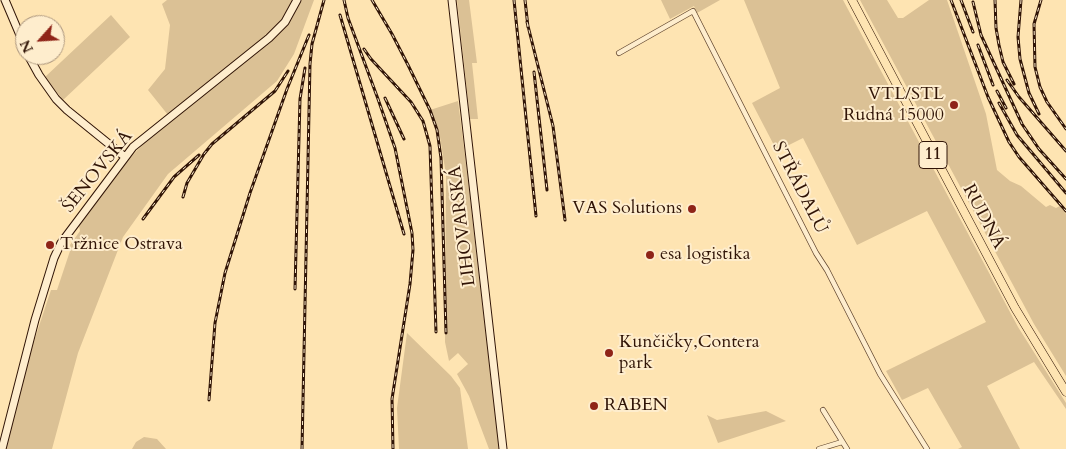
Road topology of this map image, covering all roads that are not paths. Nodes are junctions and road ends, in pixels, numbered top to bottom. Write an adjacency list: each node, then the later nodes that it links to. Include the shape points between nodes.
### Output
1 (5, 0): 5 (street)
2 (297, 0): 8 (street, ŠENOVSKÁ, via 285,22 269,38 150,132)
3 (452, 0): 13 (street, LIHOVARSKÁ)
4 (852, 0): 9 (main road, RUDNÁ / 11, via 1015,308)
5 (15, 24)
6 (619, 53): 16 (street, STŘÁDALŮ, via 693,11 880,374)
7 (34, 65): 8 (street, via 66,110)
8 (125, 157): 12 (street, ŠENOVSKÁ, via 66,236 54,258)
9 (1066, 392)
10 (823, 410): 11 (street)
11 (842, 442): 14 (street); 15 (street)
12 (2, 449)
13 (503, 449)
14 (819, 449)
15 (846, 449)
16 (927, 449)

